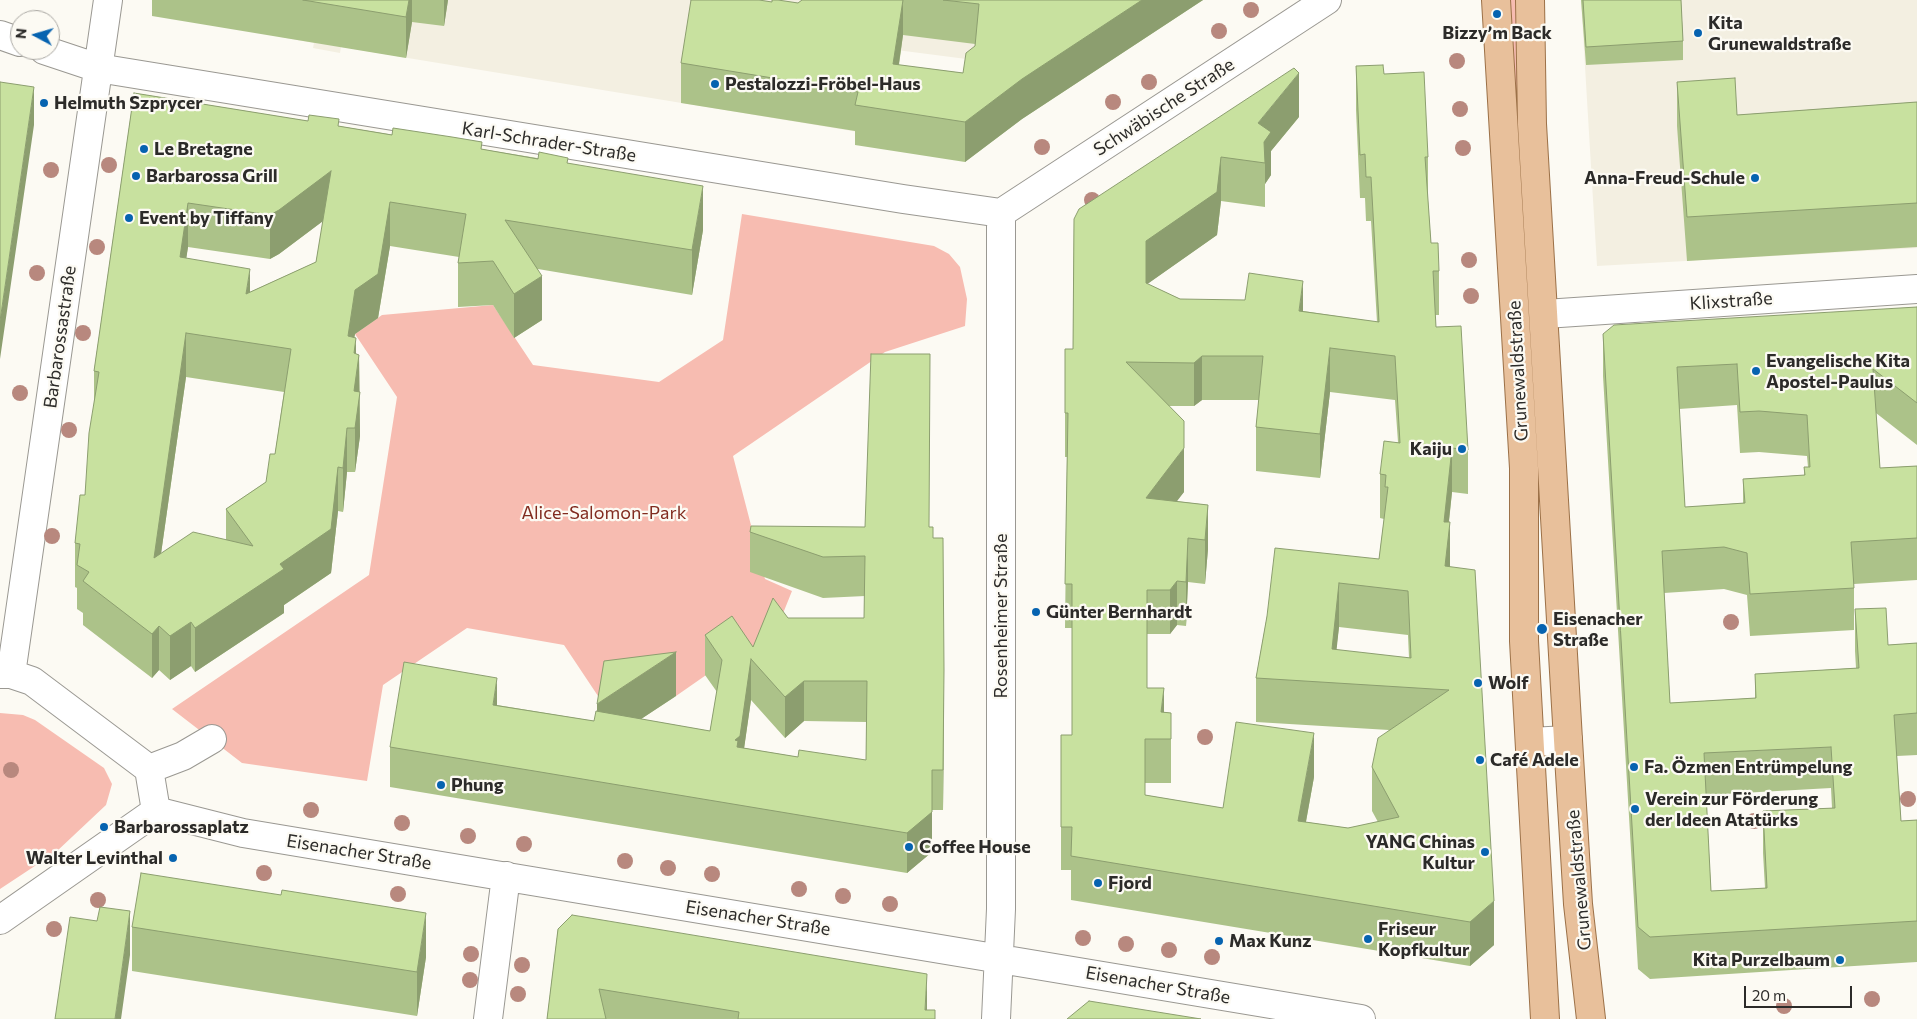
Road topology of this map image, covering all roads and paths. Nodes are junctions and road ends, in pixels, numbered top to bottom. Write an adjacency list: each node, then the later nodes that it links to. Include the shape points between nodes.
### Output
1 (108, 0): 6 (street, Barbarossastraße)
2 (1327, 0): 7 (street, Schwäbische Straße)
3 (1530, 0): 9 (main road, Grunewaldstraße, via 1532,124)
4 (1493, 3): 13 (main road, Grunewaldstraße, via 1524,468 1524,640)
5 (60, 55): 6 (street, Karl-Schrader-Straße)
6 (98, 68): 7 (street, Karl-Schrader-Straße); 10 (street, Barbarossastraße)
7 (1001, 214): 18 (street, Rosenheimer Straße)
8 (1917, 289): 9 (street, Klixstraße)
9 (1545, 314): 12 (main road, Grunewaldstraße)
10 (5, 674): 14 (street, via 32,681)
11 (212, 739): 14 (street)
12 (1568, 740): 13 (street); 23 (main road, Grunewaldstraße, via 1578,904)
13 (1530, 742): 22 (main road, Grunewaldstraße)
14 (149, 770): 15 (street)
15 (156, 811): 16 (street, Eisenacher Straße, via 243,832); 17 (street)
16 (506, 876): 18 (street, Eisenacher Straße); 19 (street)
17 (0, 920)
18 (999, 958): 20 (street, Rosenheimer Straße); 21 (street, Eisenacher Straße)
19 (488, 1019)
20 (996, 1019)
21 (1362, 1019)
22 (1545, 1019)
23 (1591, 1019)

